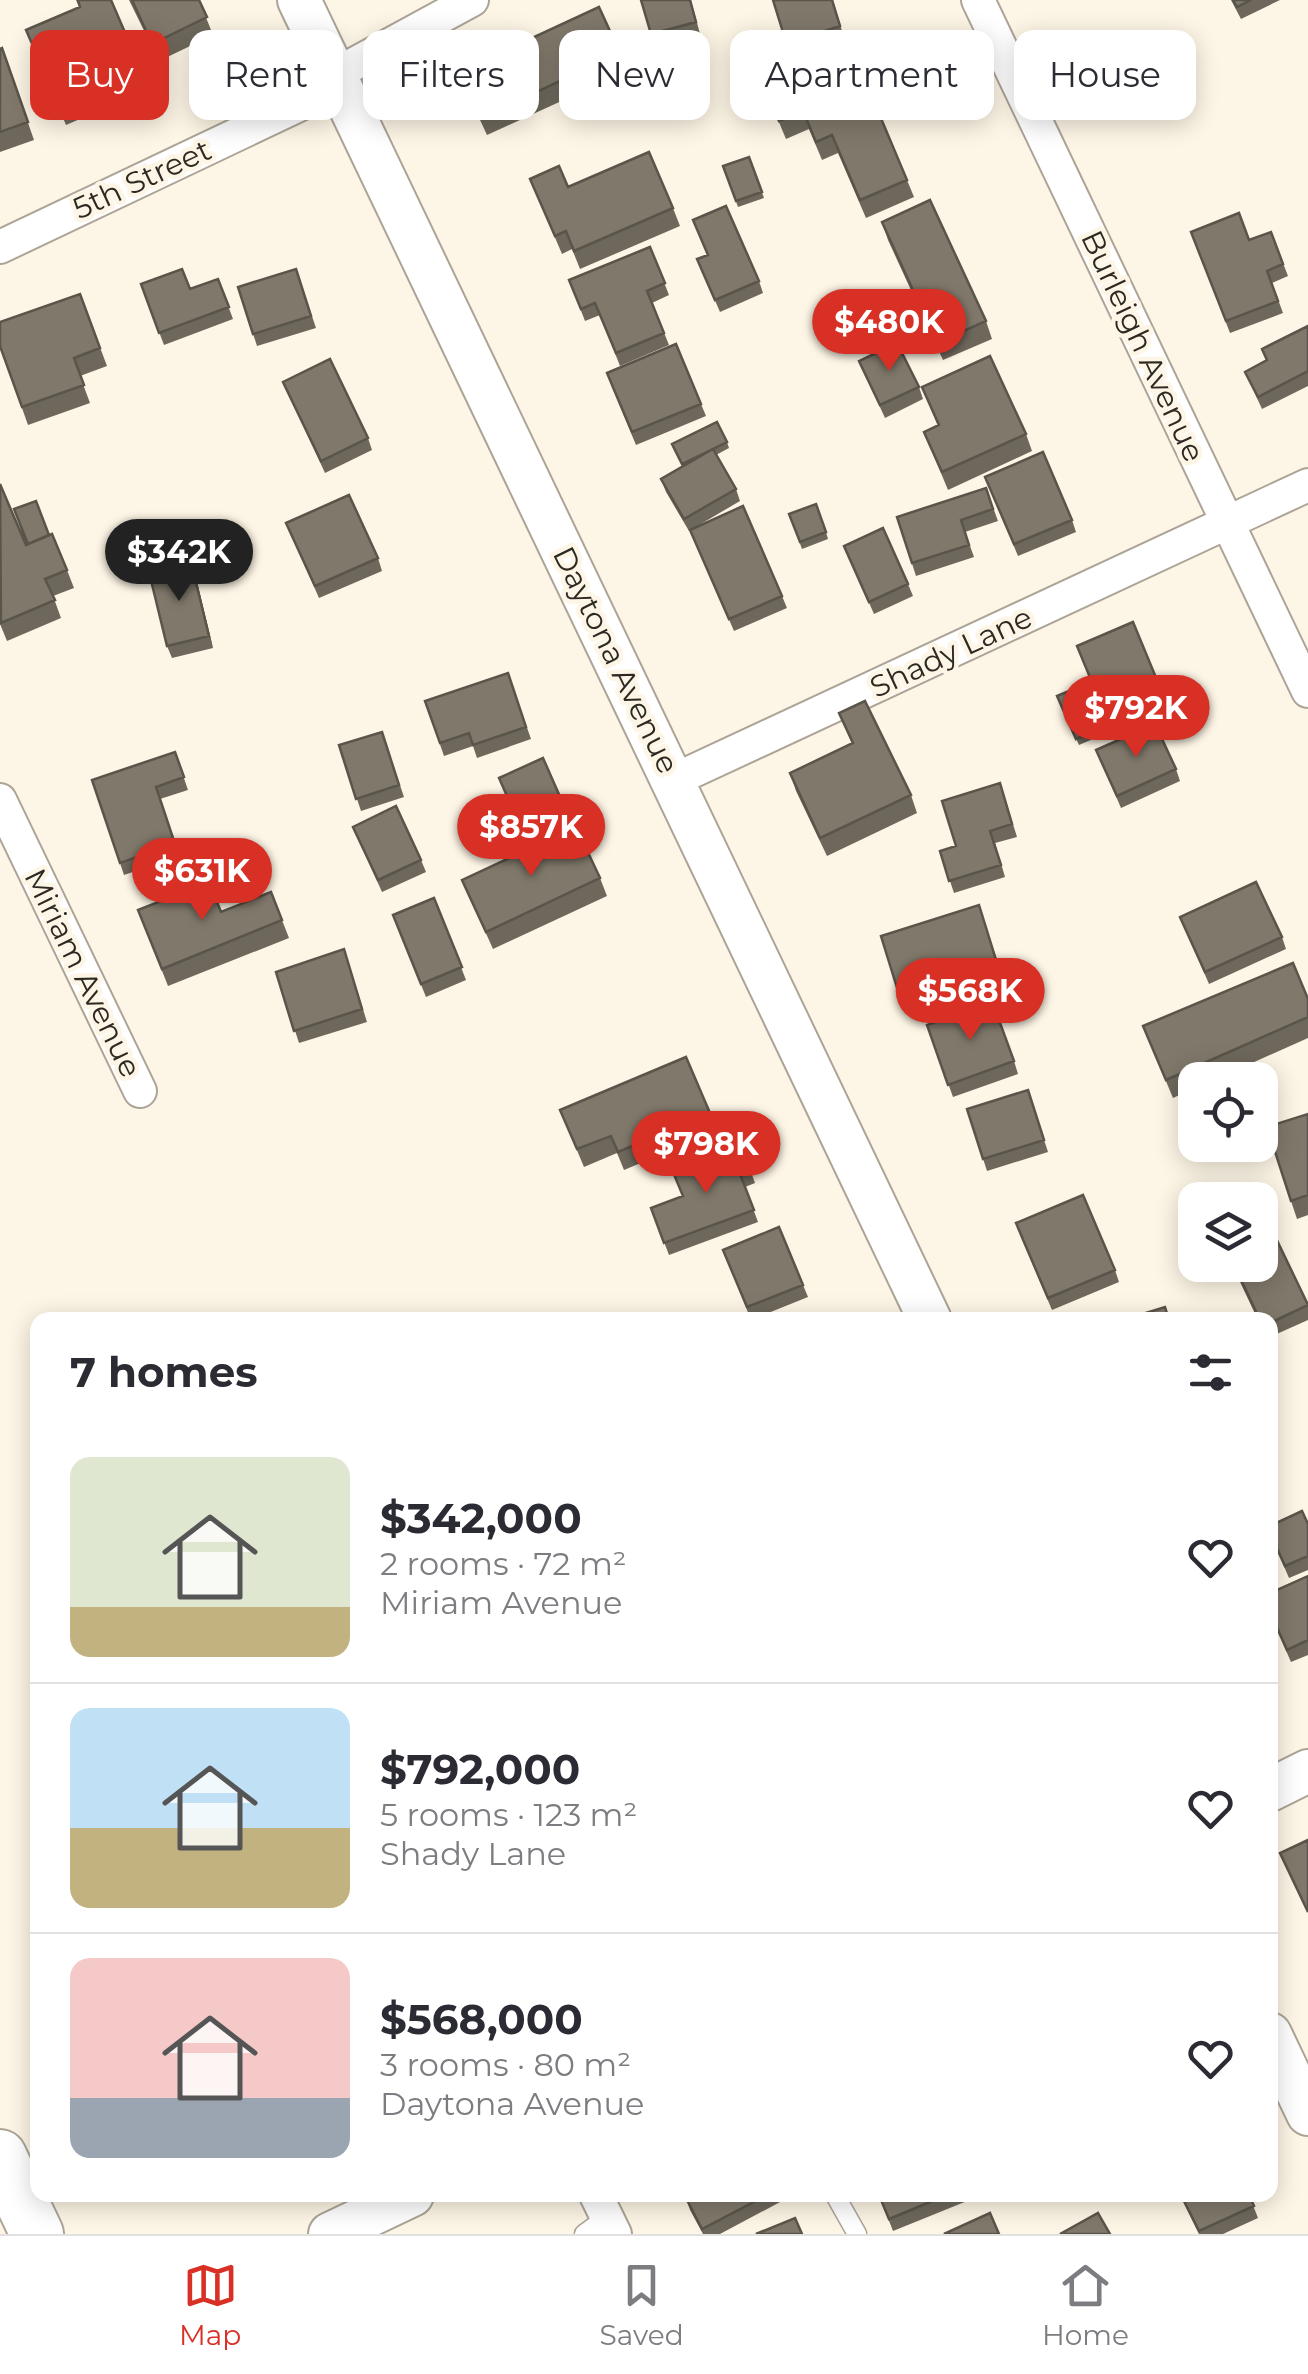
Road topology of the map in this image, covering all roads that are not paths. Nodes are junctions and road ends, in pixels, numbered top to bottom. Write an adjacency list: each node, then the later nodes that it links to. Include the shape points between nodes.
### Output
1 (299, 0): 4 (street, Daytona Avenue)
2 (472, 0): 5 (street, 5th Street)
3 (978, 0): 10 (street, Burleigh Avenue)
4 (313, 30)
5 (343, 77)
6 (343, 93): 12 (street, Daytona Avenue)
7 (258, 120): 8 (street, 5th Street)
8 (0, 247)
9 (1308, 485): 10 (street, Shady Lane)
10 (1227, 524): 11 (street, Burleigh Avenue); 12 (street, Shady Lane)
11 (1308, 692)
12 (674, 780): 15 (street, Daytona Avenue)
13 (0, 800): 14 (street, Miriam Avenue)
14 (140, 1091)
15 (926, 1312)
16 (1308, 1771): 17 (street)
17 (1278, 1786)
18 (1278, 2051): 19 (street)
19 (1308, 2114)
20 (0, 2156): 23 (main road)
21 (397, 2202): 24 (street)
22 (840, 2202): 25 (lane)
23 (36, 2234)
24 (330, 2234)
25 (856, 2234)

